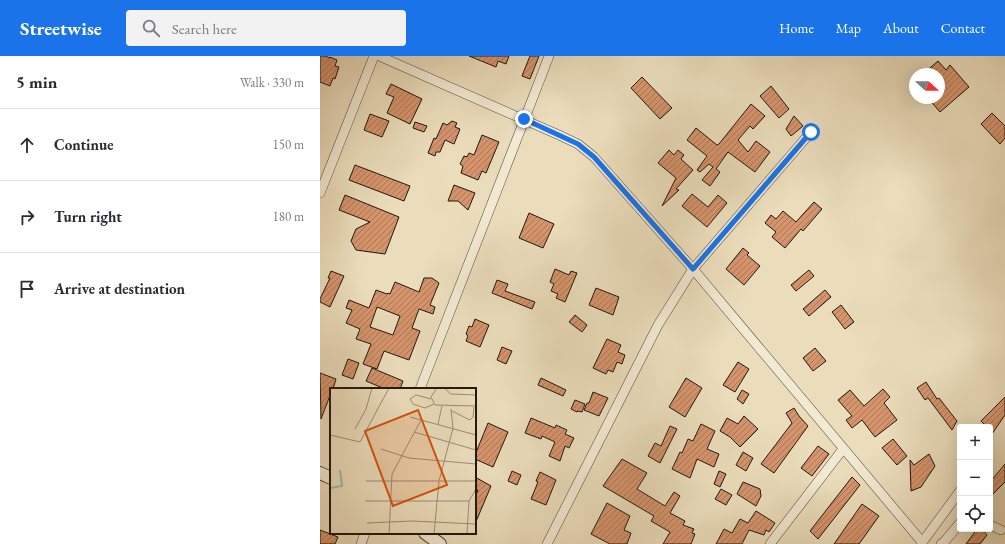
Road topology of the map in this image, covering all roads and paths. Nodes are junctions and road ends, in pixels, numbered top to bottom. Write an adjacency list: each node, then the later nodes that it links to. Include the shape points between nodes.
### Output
1 (374, 56): 6 (street)
2 (379, 56): 4 (street)
3 (549, 56): 4 (street)
4 (524, 119): 7 (street, via 578,144 594,157); 8 (street)
5 (811, 132): 7 (street)
6 (320, 194)
7 (693, 269): 9 (street); 21 (street, via 658,325)
8 (420, 388)
9 (843, 449): 18 (street); 22 (street)
10 (320, 473): 11 (street)
11 (330, 478)
12 (957, 495): 18 (street)
13 (993, 526): 15 (street)
14 (957, 527): 23 (street)
15 (1001, 530)
16 (365, 534): 19 (street)
17 (426, 534): 20 (street)
18 (921, 543)
19 (361, 544)
20 (440, 544)
21 (547, 544)
22 (770, 544)
23 (941, 544)

